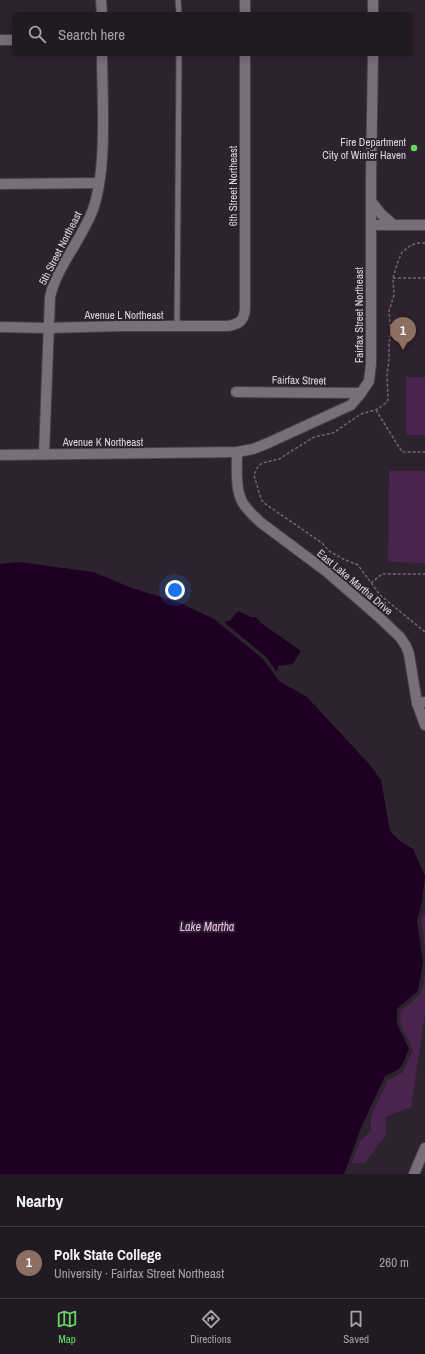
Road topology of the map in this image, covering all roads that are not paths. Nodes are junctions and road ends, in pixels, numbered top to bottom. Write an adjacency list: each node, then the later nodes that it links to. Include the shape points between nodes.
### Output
1 (102, 0): 5 (street)
2 (178, 0): 6 (lane)
3 (245, 0): 7 (street)
4 (373, 0): 8 (street)
5 (102, 12)
6 (179, 12)
7 (245, 12)
8 (373, 12)
9 (0, 40): 10 (street)
10 (12, 40)
11 (102, 56): 15 (street, 5th Street Northeast, via 102,152)
12 (179, 56): 22 (lane)
13 (245, 56): 21 (street, 6th Street Northeast)
14 (373, 56): 17 (street, Fairfax Street Northeast)
15 (99, 183): 16 (street); 24 (street, 5th Street Northeast, via 92,211 51,290)
16 (0, 184)
17 (371, 201): 18 (street, Fairfax Street Northeast); 19 (street)
18 (371, 225): 19 (street); 26 (street, Fairfax Street Northeast, via 371,364 369,381)
19 (394, 225): 20 (street)
20 (425, 225)
21 (244, 317): 22 (street, Avenue L Northeast, via 235,325)
22 (177, 326): 24 (street, Avenue L Northeast)
23 (0, 327): 24 (street, Avenue L Northeast)
24 (48, 328): 28 (street, 5th Street Northeast)
25 (236, 392): 26 (street, Fairfax Street)
26 (361, 393): 27 (street, Fairfax Street Northeast, via 351,405 268,443)
27 (238, 452): 29 (street, Fairfax Street Northeast); 31 (street, East Lake Martha Drive, via 238,485 242,502 260,522 327,572 400,637 409,654)
28 (44, 454): 29 (street, Avenue K Northeast); 30 (street, Avenue K Northeast)
29 (206, 454)
30 (0, 455)
31 (421, 702): 32 (street, East Lake Martha Drive)
32 (425, 725)
33 (425, 1148): 34 (street)
34 (414, 1174)

